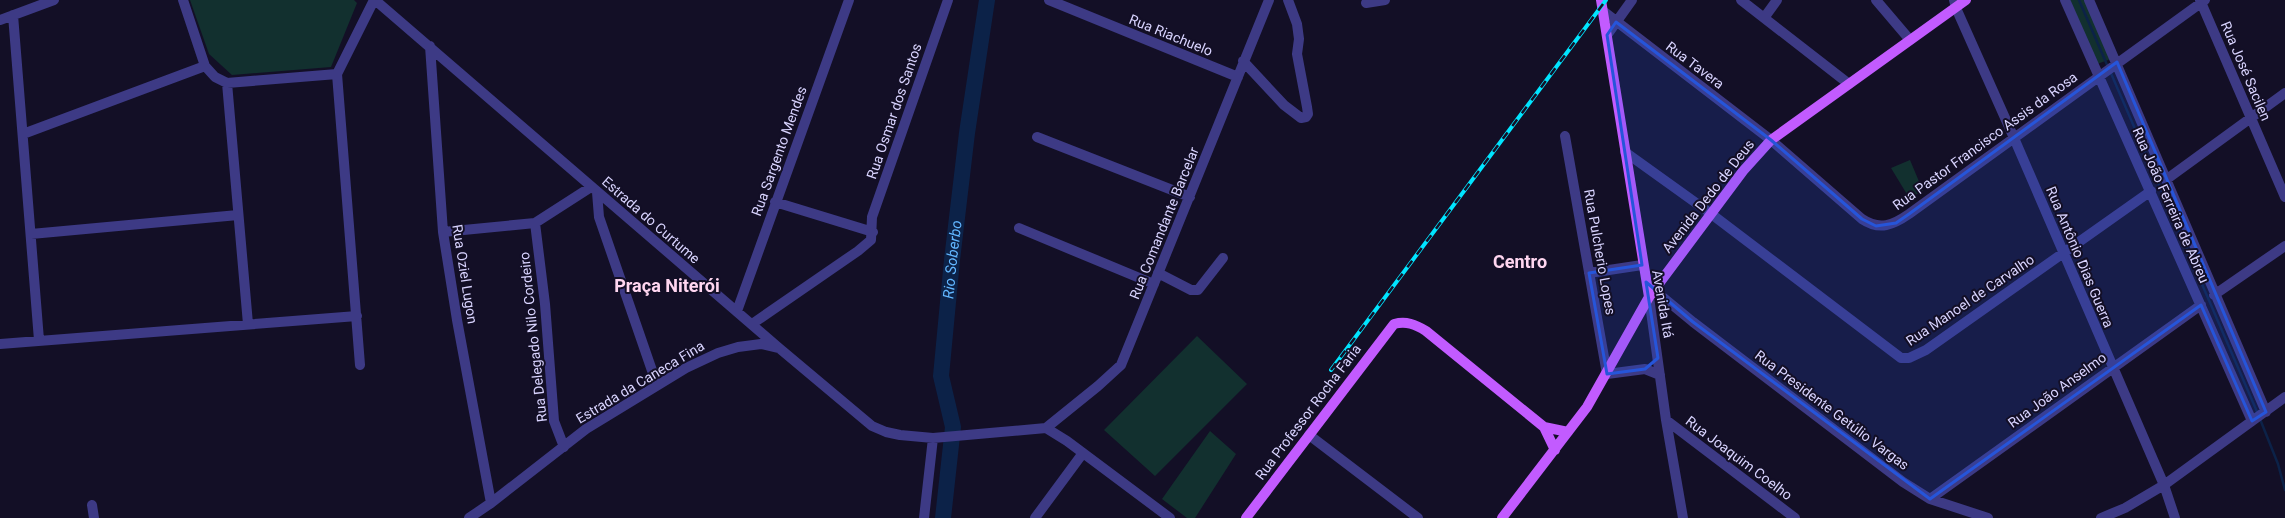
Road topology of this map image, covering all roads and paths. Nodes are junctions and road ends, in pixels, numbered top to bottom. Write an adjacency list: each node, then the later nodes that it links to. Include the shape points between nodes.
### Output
1 (54, 0): 22 (street)
2 (183, 0): 31 (street)
3 (375, 0): 28 (street, Estrada do Curtume); 32 (street)
4 (849, 0): 50 (street, Rua Sargento Mendes)
5 (948, 0): 56 (street, Rua Osmar dos Santos, via 872,217)
6 (1049, 0): 34 (street, Rua Riachuelo)
7 (1269, 0): 29 (street, Rua Comandante Barcelar)
8 (1288, 0): 29 (street, via 1297,24 1297,54 1308,114 1306,117 1301,118 1284,105)
9 (1385, 0): 19 (street)
10 (1601, 0): 21 (main road, Avenida Itá)
11 (1632, 0): 25 (street)
12 (1741, 0): 23 (street)
13 (1777, 0): 23 (street)
14 (1876, 0): 27 (street)
15 (1966, 0): 20 (main road, Avenida Dedo de Deus)
16 (2065, 0): 33 (street, Rua João Ferreira de Abreu)
17 (2090, 0): 30 (street, Rua João Ferreira de Abreu)
18 (2202, 1): 30 (street, Rua Pastor Francisco Assis da Rosa); 38 (street, Rua José Sacilen)
19 (1366, 4)
20 (1955, 4): 27 (main road, Avenida Dedo de Deus); 42 (street, Rua Antônio Dias Guerra)
21 (1603, 11): 25 (street, Rua Tavera); 26 (main road, Avenida Itá)
22 (13, 15): 24 (street); 39 (street)
23 (1764, 18): 36 (street)
24 (0, 20)
25 (1616, 22): 26 (street); 43 (street, Rua Tavera)
26 (1606, 36): 44 (main road, Avenida Itá)
27 (1910, 40): 36 (main road, Avenida Dedo de Deus)
28 (430, 46): 46 (street, Estrada do Curtume); 55 (street, Rua Oziel Lugon)
29 (1243, 61): 34 (street, Rua Comandante Barcelar)
30 (2114, 64): 33 (street, Rua Pastor Francisco Assis da Rosa); 45 (street, Rua João Ferreira de Abreu)
31 (205, 66): 35 (street, via 215,77); 39 (street)
32 (337, 74): 35 (street); 71 (street)
33 (2099, 74): 42 (street, Rua Pastor Francisco Assis da Rosa); 47 (street, Rua João Ferreira de Abreu)
34 (1238, 77): 48 (street, Rua Comandante Barcelar)
35 (227, 83): 52 (street)
36 (1849, 84): 43 (main road, Avenida Dedo de Deus)
37 (2285, 94): 38 (street)
38 (2251, 119): 45 (street); 49 (street, Rua José Sacilen)
39 (23, 134): 57 (street)
40 (1565, 136): 63 (street, Rua Pulcherio Lopes)
41 (1036, 137): 48 (street)
42 (2014, 138): 43 (street, Rua Pastor Francisco Assis da Rosa, via 1896,223 1882,227 1862,220); 59 (street, Rua Antônio Dias Guerra)
43 (1771, 140): 51 (main road, Avenida Dedo de Deus)
44 (1625, 152): 51 (street); 61 (main road, Avenida Itá)
45 (2167, 179): 66 (street, Rua João Ferreira de Abreu)
46 (594, 190): 53 (street); 69 (street, Estrada do Curtume); 85 (street, via 599,217)
47 (2151, 191): 59 (street, Rua Manoel de Carvalho); 68 (street, Rua João Ferreira de Abreu)
48 (1190, 197): 62 (street, Rua Comandante Barcelar)
49 (2285, 197)
50 (775, 202): 56 (street); 69 (street, Rua Sargento Mendes)
51 (1710, 213): 59 (street, Rua Manoel de Carvalho, via 1901,358 1909,358 1926,350); 65 (main road, Avenida Dedo de Deus)
52 (238, 215): 57 (street); 72 (street)
53 (535, 223): 55 (street); 95 (street, Rua Delegado Nilo Cordeiro, via 545,304 554,421)
54 (1019, 228): 64 (street)
55 (443, 232): 100 (street, Rua Oziel Lugon)
56 (873, 232): 73 (street, via 871,240 858,251)
57 (31, 234): 75 (street)
58 (2285, 246): 66 (street)
59 (2064, 254): 81 (street, Rua Antônio Dias Guerra)
60 (1223, 258): 62 (street, via 1198,290 1192,290)
61 (1642, 265): 63 (street); 65 (main road, Avenida Itá)
62 (1158, 273): 64 (street, Rua Comandante Barcelar)
63 (1589, 273): 83 (street, Rua Pulcherio Lopes)
64 (1154, 284): 91 (street, Rua Comandante Barcelar, via 1121,365)
65 (1651, 293): 67 (street, Rua Presidente Getúlio Vargas); 70 (street, Avenida Itá); 83 (main road, Avenida Dedo de Deus)
66 (2214, 295): 87 (street, Rua João Ferreira de Abreu)
67 (1670, 304): 70 (street, via 1658,304); 99 (street, Rua Presidente Getúlio Vargas, via 1903,482)
68 (2201, 305): 81 (street, Rua João Anselmo); 89 (street, Rua João Ferreira de Abreu)
69 (737, 311): 73 (street, Estrada do Curtume)
70 (1652, 315): 79 (street, Avenida Itá)
71 (357, 316): 72 (street); 80 (street)
72 (248, 324): 75 (street)
73 (752, 324): 74 (street, Estrada do Curtume)
74 (764, 334): 77 (street, via 764,341); 78 (street, Estrada do Curtume)
75 (39, 340): 76 (street)
76 (0, 344)
77 (761, 344): 78 (street, Estrada da Caneca Fina); 85 (street, Estrada da Caneca Fina, via 718,353)
78 (779, 348): 94 (street, Estrada do Curtume, via 872,426 900,435)
79 (1658, 358): 82 (street); 84 (street, Avenida Itá)
80 (360, 365)
81 (2112, 368): 98 (street, Rua Antônio Dias Guerra); 99 (street, Rua João Anselmo)
82 (1645, 369): 83 (street); 84 (street)
83 (1608, 374): 92 (main road, Avenida Dedo de Deus)
84 (1660, 375): 88 (street, Avenida Itá)
85 (657, 385): 95 (street, Estrada da Caneca Fina, via 591,425)
86 (2285, 397): 87 (street)
87 (2266, 412): 89 (street)
88 (1666, 420): 110 (street, Avenida Itá); 111 (street, Rua Joaquim Coelho)
89 (2252, 421): 98 (street)
90 (1544, 427): 92 (main road); 93 (main road, Rua Professor Rocha Faria, via 1426,331 1409,323 1394,324); 96 (main road)
91 (1046, 428): 94 (street, Estrada do Curtume); 97 (street)
92 (1568, 432): 96 (main road, Avenida Dedo de Deus)
93 (1309, 435): 107 (main road, Rua Professor Rocha Faria); 108 (street)
94 (933, 438): 104 (street)
95 (564, 447): 100 (street, Estrada da Caneca Fina)
96 (1555, 450): 109 (main road, Avenida Dedo de Deus)
97 (1083, 453): 105 (street); 106 (street)
98 (2164, 485): 113 (street, via 2125,508); 114 (street, Rua Antônio Dias Guerra)
99 (1930, 499): 112 (street, Rua Presidente Getúlio Vargas)
100 (491, 503): 103 (street, Estrada da Caneca Fina)
101 (92, 505): 102 (street)
102 (94, 518)
103 (469, 518)
104 (924, 518)
105 (1035, 518)
106 (1170, 518)
107 (1246, 518)
108 (1418, 518)
109 (1502, 518)
110 (1683, 518)
111 (1795, 518)
112 (1988, 518)
113 (2101, 518)
114 (2175, 518)

